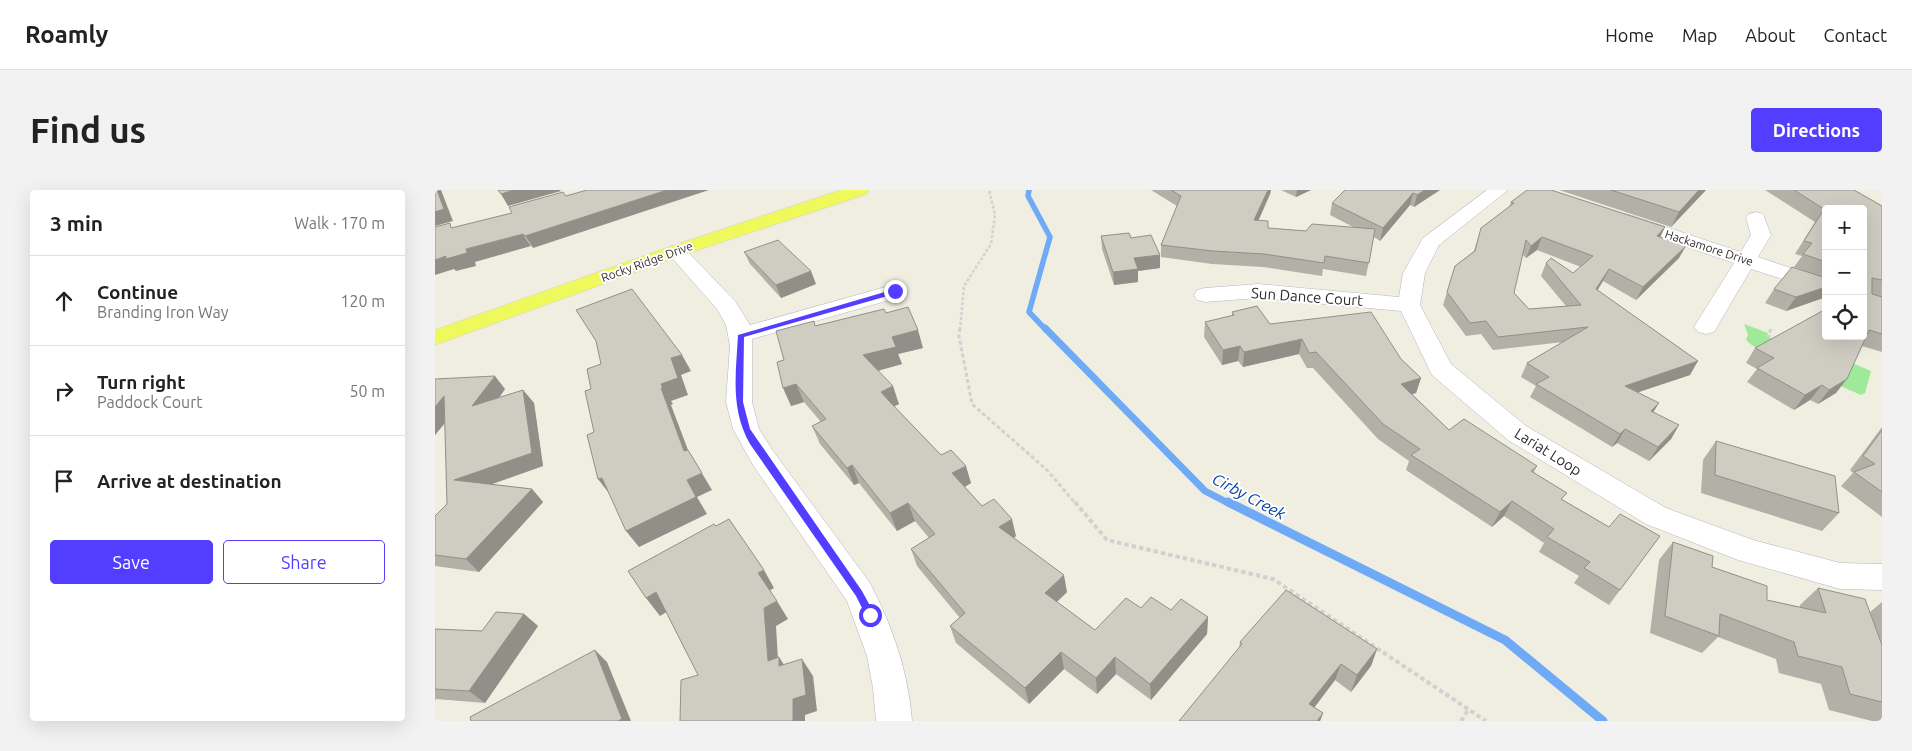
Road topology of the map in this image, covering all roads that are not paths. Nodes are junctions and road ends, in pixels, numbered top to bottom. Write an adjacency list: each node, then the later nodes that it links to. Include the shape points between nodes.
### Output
1 (860, 190): 5 (main road, Rocky Ridge Drive)
2 (1499, 190): 10 (street, via 1430,242 1414,273)
3 (1609, 215): 6 (street, Hackamore Drive)
4 (1756, 218): 6 (street, via 1761,235)
5 (676, 251): 12 (street, via 727,306); 13 (main road, Rocky Ridge Drive)
6 (1747, 261): 7 (street, Hackamore Drive); 11 (street)
7 (1822, 286)
8 (895, 291): 12 (street)
9 (1205, 295): 10 (street, Sun Dance Court, via 1257,291)
10 (1409, 305): 14 (street, Lariat Loop, via 1441,369 1517,433 1656,516 1749,551 1840,576)
11 (1706, 327)
12 (741, 335): 15 (street, via 739,402 746,429 859,593 879,638 893,698)
13 (435, 338)
14 (1882, 578)
15 (894, 721)

